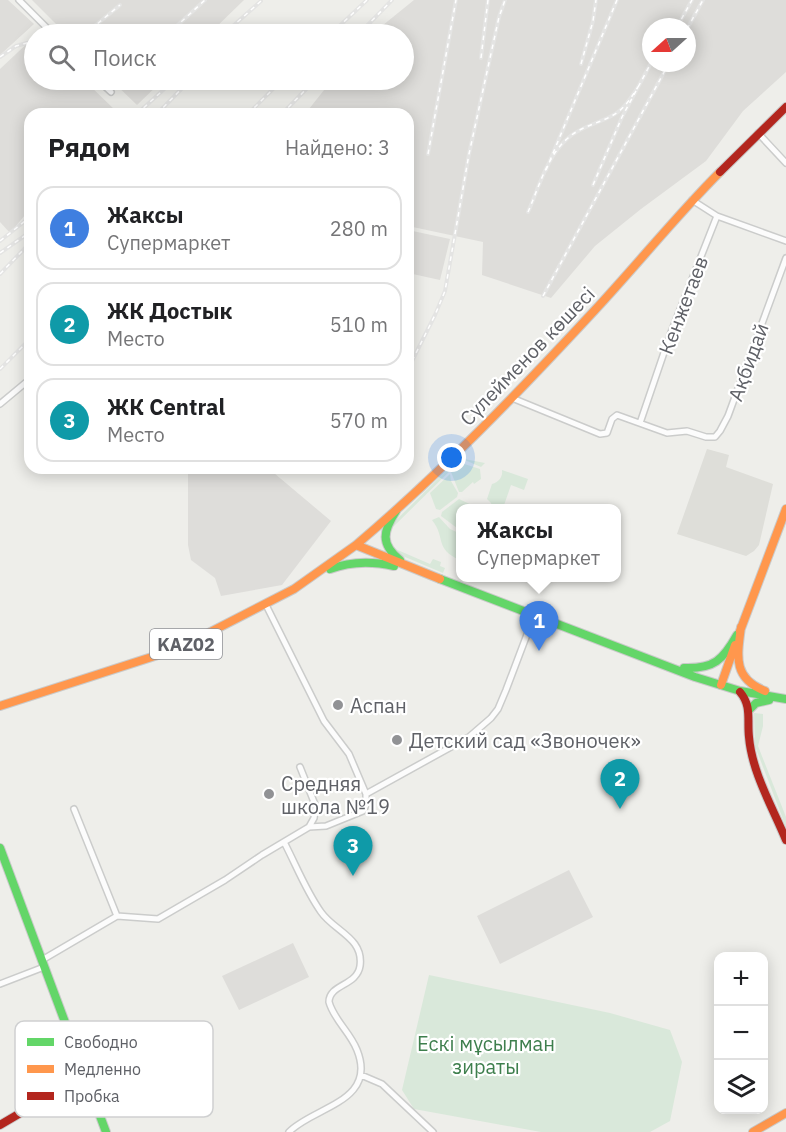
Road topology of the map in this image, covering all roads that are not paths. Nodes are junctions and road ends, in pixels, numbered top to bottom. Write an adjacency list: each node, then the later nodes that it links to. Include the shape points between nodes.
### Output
1 (19, 0): 2 (street)
2 (43, 24)
3 (786, 107): 4 (main road, Сүлейменов көшесі)
4 (758, 133): 5 (street); 6 (main road, Сүлейменов көшесі)
5 (786, 163)
6 (692, 200): 7 (street); 11 (main road, Сүлейменов көшесі)
7 (717, 216): 8 (street); 13 (street, Кенжетаев)
8 (786, 241)
9 (786, 258): 13 (street, Ақбидай, via 718,435 711,438 692,432 667,433)
10 (24, 384): 12 (street)
11 (512, 398): 13 (street, via 600,434 607,433 617,415); 15 (main road, Сүлейменов көшесі)
12 (0, 404)
13 (640, 423)
14 (786, 509): 21 (main road)
15 (396, 511): 16 (main road, Сүлейменов көшесі); 17 (main road, via 385,529 386,544 396,558)
16 (356, 545): 17 (main road, KАZ02); 18 (main road, Сүлейменов көшесі / KАZ02)
17 (420, 573): 18 (main road, KАZ02, via 381,564 346,564); 20 (main road, KАZ02)
18 (303, 583): 19 (main road, Сүлейменов көшесі / KАZ02)
19 (266, 605): 26 (main road, Сүлейменов көшесі / KАZ02, via 189,643); 29 (street, via 324,721 349,754)
20 (534, 616): 22 (main road, KАZ02); 29 (street, via 498,710 469,737)
21 (741, 627): 22 (main road, via 725,656 713,665 692,669); 23 (main road); 25 (main road, via 737,658 743,675 755,688)
22 (666, 665): 23 (main road, KАZ02)
23 (721, 685): 24 (main road, KАZ02)
24 (734, 688): 25 (main road, KАZ02); 27 (main road, via 745,697)
25 (786, 698): 27 (main road, via 759,702)
26 (2, 706)
27 (749, 710): 32 (main road, via 752,753)
28 (300, 766): 31 (street, via 316,807)
29 (366, 794): 31 (street, via 363,811 326,826)
30 (74, 809): 35 (street)
31 (309, 827): 33 (street)
32 (786, 840)
33 (284, 842): 35 (street, via 158,919); 39 (street, via 320,911 348,935 358,952 357,975 333,991 329,1002 357,1049)
34 (0, 848): 36 (main road)
35 (117, 916): 36 (street)
36 (43, 963): 37 (street); 38 (main road)
37 (0, 984)
38 (65, 1021)
39 (361, 1075): 44 (street, via 339,1103); 46 (street, via 382,1084)
40 (786, 1113): 47 (main road)
41 (15, 1116): 43 (main road)
42 (100, 1117): 45 (main road)
43 (0, 1125)
44 (289, 1131)
45 (106, 1132)
46 (434, 1132)
47 (753, 1132)

